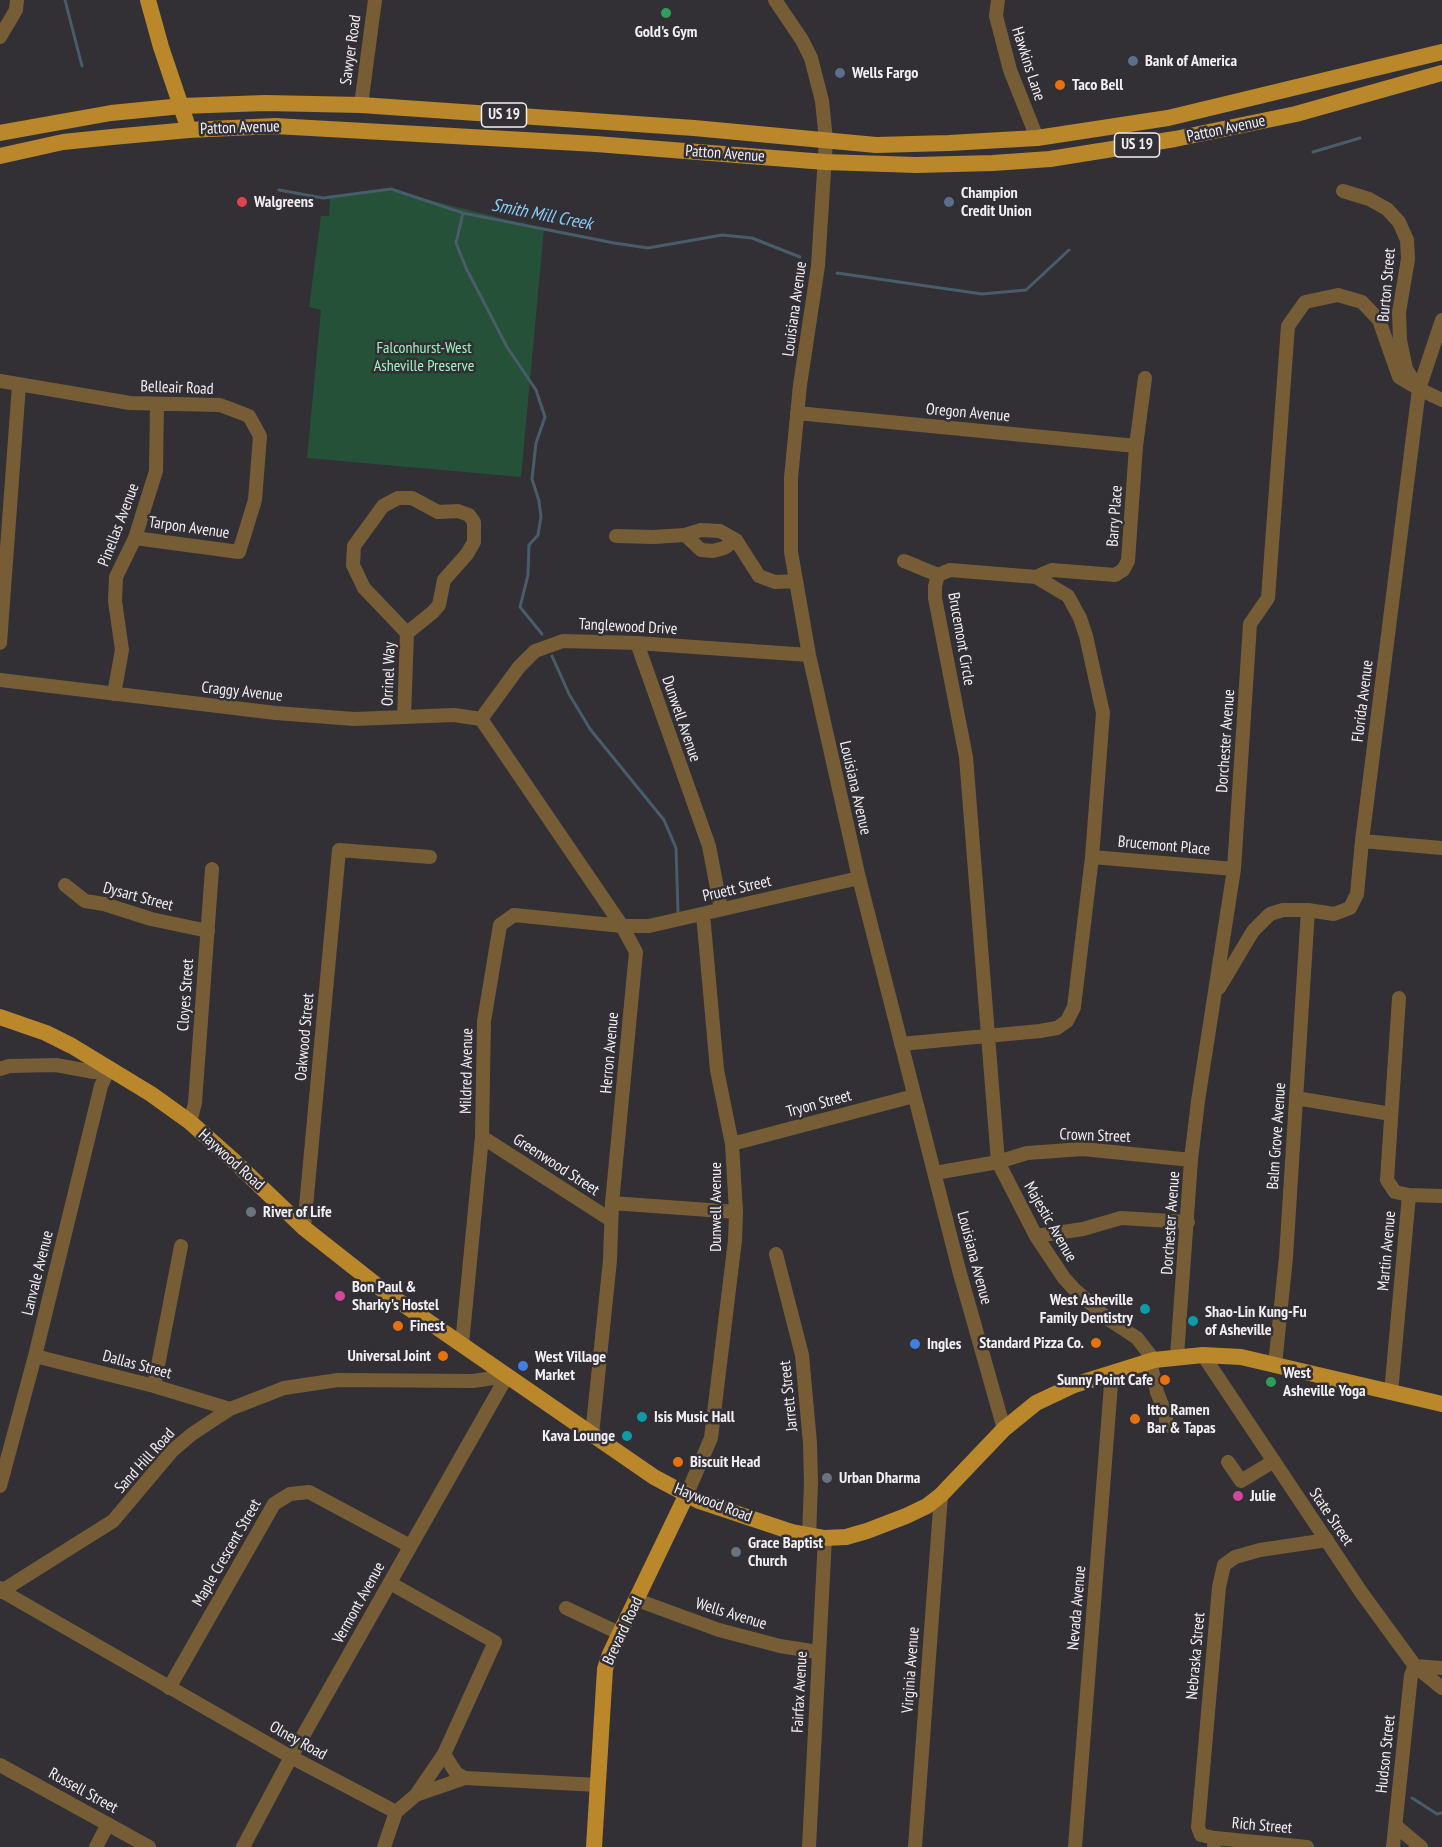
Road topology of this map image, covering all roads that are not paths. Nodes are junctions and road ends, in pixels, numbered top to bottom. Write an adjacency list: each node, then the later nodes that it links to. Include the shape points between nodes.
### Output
1 (17, 0): 6 (street, via 16,10)
2 (148, 0): 10 (main road)
3 (375, 0): 9 (street, Sawyer Road)
4 (775, 0): 14 (street, Louisiana Avenue, via 811,58 822,101)
5 (998, 0): 13 (street, Hawkins Lane, via 996,16 1010,70)
6 (0, 37)
7 (1442, 52): 13 (main road, Patton Avenue / US 19, via 1168,118)
8 (1442, 73): 16 (main road, Patton Avenue / US 19, via 1286,116 1050,159 916,165)
9 (361, 105): 10 (main road, Patton Avenue / US 19); 14 (main road, Patton Avenue / US 19)
10 (182, 106): 11 (main road); 12 (main road, Patton Avenue / US 19, via 111,113)
11 (189, 130): 15 (main road, Patton Avenue / US 19, via 63,142); 16 (main road, Patton Avenue / US 19, via 275,126 342,129)
12 (0, 133)
13 (1037, 138): 14 (main road, Patton Avenue / US 19, via 876,145)
14 (826, 140): 16 (street, Louisiana Avenue)
15 (0, 156)
16 (825, 162): 25 (street, Louisiana Avenue, via 819,266)
17 (1343, 191): 22 (street, Burton Street, via 1387,209 1399,222 1407,240 1400,340 1406,369)
18 (1442, 320): 22 (street, Florida Avenue)
19 (1145, 378): 26 (street)
20 (0, 381): 21 (street, Belleair Road)
21 (19, 385): 24 (street, Belleair Road); 37 (street)
22 (1419, 389): 23 (street); 44 (street, Florida Avenue); 49 (street, Dorchester Avenue, via 1399,376 1378,320 1362,302 1338,296 1305,302 1288,326 1268,598 1250,624)
23 (1441, 398)
24 (157, 404): 29 (street, Pinellas Avenue, via 156,471); 31 (street, Belleair Road, via 220,405 249,416 260,436 255,500)
25 (797, 413): 26 (street, Oregon Avenue); 35 (street, Louisiana Avenue, via 790,501 790,552)
26 (1136, 446): 34 (street, Barry Place, via 1128,561 1123,570 1115,575 1052,570)
27 (685, 535): 28 (street); 30 (street, via 701,530 720,531); 30 (street, via 701,550 724,548)
28 (616, 536)
29 (135, 538): 31 (street, Tarpon Avenue); 41 (street, Pinellas Avenue, via 116,578 122,650)
30 (736, 540): 35 (street, via 759,576 776,582)
31 (239, 552)
32 (904, 561): 33 (street)
33 (938, 575): 34 (street, Brucemont Circle, via 950,570); 60 (street, Brucemont Circle, via 935,598 966,757)
34 (1036, 577): 46 (street, Brucemont Circle, via 1068,596 1080,618 1102,713)
35 (796, 581): 39 (street, Louisiana Avenue)
36 (407, 633): 36 (street, Orrinel Way, via 439,604 444,580 474,542 474,522 458,511 438,512 412,498 398,498 383,506 354,546 353,565 364,588); 42 (street, Orrinel Way)
37 (0, 643)
38 (637, 643): 39 (street, Tanglewood Drive); 43 (street, Tanglewood Drive, via 563,640 535,651); 52 (street, Dunwell Avenue, via 709,846)
39 (809, 655): 50 (street, Louisiana Avenue)
40 (0, 680): 41 (street, Craggy Avenue)
41 (114, 694): 42 (street, Craggy Avenue, via 276,713)
42 (404, 717): 43 (street, Craggy Avenue, via 454,715)
43 (481, 719): 55 (street, Herron Avenue)
44 (1362, 841): 45 (street); 53 (street, Florida Avenue, via 1358,894 1350,908 1334,914)
45 (1442, 848)
46 (1092, 856): 49 (street, Brucemont Place); 60 (street, Brucemont Circle, via 1074,1007 1067,1021 1057,1028)
47 (430, 857): 79 (street, Oakwood Street, via 339,850)
48 (212, 869): 56 (street, Cloyes Street)
49 (1234, 869): 57 (street, Dorchester Avenue)
50 (859, 878): 52 (street, Pruett Street); 61 (street, Louisiana Avenue)
51 (65, 885): 56 (street, Dysart Street, via 85,902)
52 (721, 909): 54 (street, Pruett Street)
53 (1308, 910): 57 (street, Florida Avenue, via 1270,914 1253,931); 65 (street, Balm Grove Avenue)
54 (704, 914): 55 (street, Pruett Street, via 649,926); 69 (street, Dunwell Avenue, via 717,1070)
55 (622, 926): 68 (street, Mildred Avenue, via 514,915 500,925 484,1021); 75 (street, Herron Avenue, via 636,952)
56 (208, 931): 67 (street, Cloyes Street, via 195,1103)
57 (1215, 995): 70 (street, Dorchester Avenue)
58 (1399, 998): 66 (street, Martin Avenue)
59 (0, 1017): 62 (main road, Haywood Road, via 46,1033)
60 (989, 1035): 61 (street, Brucemont Circle); 71 (street, Brucemont Circle)
61 (901, 1044): 64 (street, Louisiana Avenue)
62 (109, 1068): 63 (street, via 94,1072 56,1065); 67 (main road, Haywood Road); 85 (street, Lanvale Avenue, via 101,1086)
63 (0, 1069)
64 (914, 1096): 69 (street, Tryon Street); 72 (street, Louisiana Avenue)
65 (1296, 1098): 66 (street); 88 (street, Balm Grove Avenue)
66 (1391, 1114): 73 (street, Martin Avenue, via 1387,1180 1395,1192)
67 (190, 1122): 79 (main road, Haywood Road)
68 (482, 1137): 77 (street, Greenwood Street); 83 (street, Mildred Avenue)
69 (732, 1144): 76 (street, Dunwell Avenue)
70 (1191, 1160): 71 (street, Crown Street, via 1083,1149 1027,1153); 78 (street, Dorchester Avenue)
71 (998, 1162): 72 (street); 80 (street, Majestic Avenue)
72 (935, 1173): 96 (street, Louisiana Avenue)
73 (1408, 1195): 74 (street); 92 (street, Martin Avenue)
74 (1442, 1196)
75 (612, 1203): 76 (street); 77 (street, Herron Avenue)
76 (736, 1212): 102 (street, Dunwell Avenue, via 711,1438)
77 (611, 1220): 97 (street, Herron Avenue)
78 (1188, 1222): 80 (street, via 1121,1218); 86 (street, Dorchester Avenue)
79 (304, 1228): 83 (main road, Haywood Road, via 384,1291)
80 (1036, 1236): 87 (street, Majestic Avenue, via 1074,1289 1137,1338)
81 (181, 1246): 91 (street)
82 (776, 1254): 103 (street, Jarrett Street, via 802,1355)
83 (462, 1344): 90 (main road, Haywood Road)
84 (1203, 1355): 86 (main road, Haywood Road); 88 (main road, Haywood Road); 98 (street, State Street)
85 (35, 1356): 91 (street, Dallas Street); 100 (street, Lanvale Avenue)
86 (1178, 1356): 87 (main road, Haywood Road)
87 (1152, 1361): 89 (main road, Haywood Road); 95 (street)
88 (1275, 1365): 92 (main road, Haywood Road)
89 (1112, 1372): 96 (main road, Haywood Road, via 1054,1393); 133 (street, Nevada Avenue)
90 (507, 1376): 94 (street, Sand Hill Road, via 473,1381 328,1382 284,1388); 97 (main road, Haywood Road); 105 (street, Vermont Avenue)
91 (154, 1386): 94 (street, Dallas Street)
92 (1391, 1393): 93 (main road, Haywood Road)
93 (1442, 1404)
94 (230, 1409): 107 (street, Sand Hill Road, via 172,1451 113,1521)
95 (1166, 1426)
96 (1004, 1429): 101 (main road, Haywood Road)
97 (592, 1435): 102 (main road, Haywood Road)
98 (1274, 1461): 99 (street, via 1241,1481); 104 (street, State Street)
99 (1228, 1462)
100 (0, 1486)
101 (941, 1495): 103 (main road, Haywood Road, via 917,1511 867,1531 846,1537); 132 (street, Virginia Avenue)
102 (686, 1496): 103 (main road, Haywood Road); 108 (main road, Brevard Road)
103 (817, 1537): 111 (street, Fairfax Avenue)
104 (1327, 1540): 112 (street, State Street); 125 (street, Nebraska Street, via 1260,1550 1235,1557 1224,1565 1198,1827 1201,1835)
105 (410, 1546): 106 (street, Vermont Avenue); 114 (street, Maple Crescent Street, via 309,1492 290,1494 274,1504)
106 (390, 1583): 116 (street, via 495,1642); 117 (street, Vermont Avenue)
107 (1, 1590): 114 (street, Olney Road)
108 (637, 1599): 110 (main road, Brevard Road); 111 (street, Wells Avenue, via 719,1630)
109 (566, 1608): 110 (street)
110 (619, 1634): 120 (main road, Brevard Road, via 605,1669)
111 (818, 1652): 131 (street, Fairfax Avenue)
112 (1415, 1666): 113 (street); 115 (street, State Street); 124 (street, Hudson Street)
113 (1442, 1668)
114 (169, 1688): 117 (street, Olney Road)
115 (1442, 1688)
116 (444, 1754): 119 (street, via 456,1773); 121 (street)
117 (291, 1757): 122 (street, Olney Road); 128 (street, Vermont Avenue)
118 (0, 1765): 123 (street, Russell Street)
119 (465, 1778): 120 (street); 121 (street)
120 (598, 1785): 130 (main road, Brevard Road)
121 (416, 1796): 122 (street)
122 (396, 1812): 129 (street)
123 (108, 1824): 126 (street); 127 (street, Russell Street)
124 (1396, 1826): 135 (street, Hudson Street); 136 (street)
125 (1215, 1843): 134 (street, Rich Street)
126 (96, 1847)
127 (149, 1847)
128 (243, 1847)
129 (384, 1847)
130 (594, 1847)
131 (809, 1847)
132 (915, 1847)
133 (1075, 1847)
134 (1306, 1847)
135 (1394, 1847)
136 (1421, 1847)

